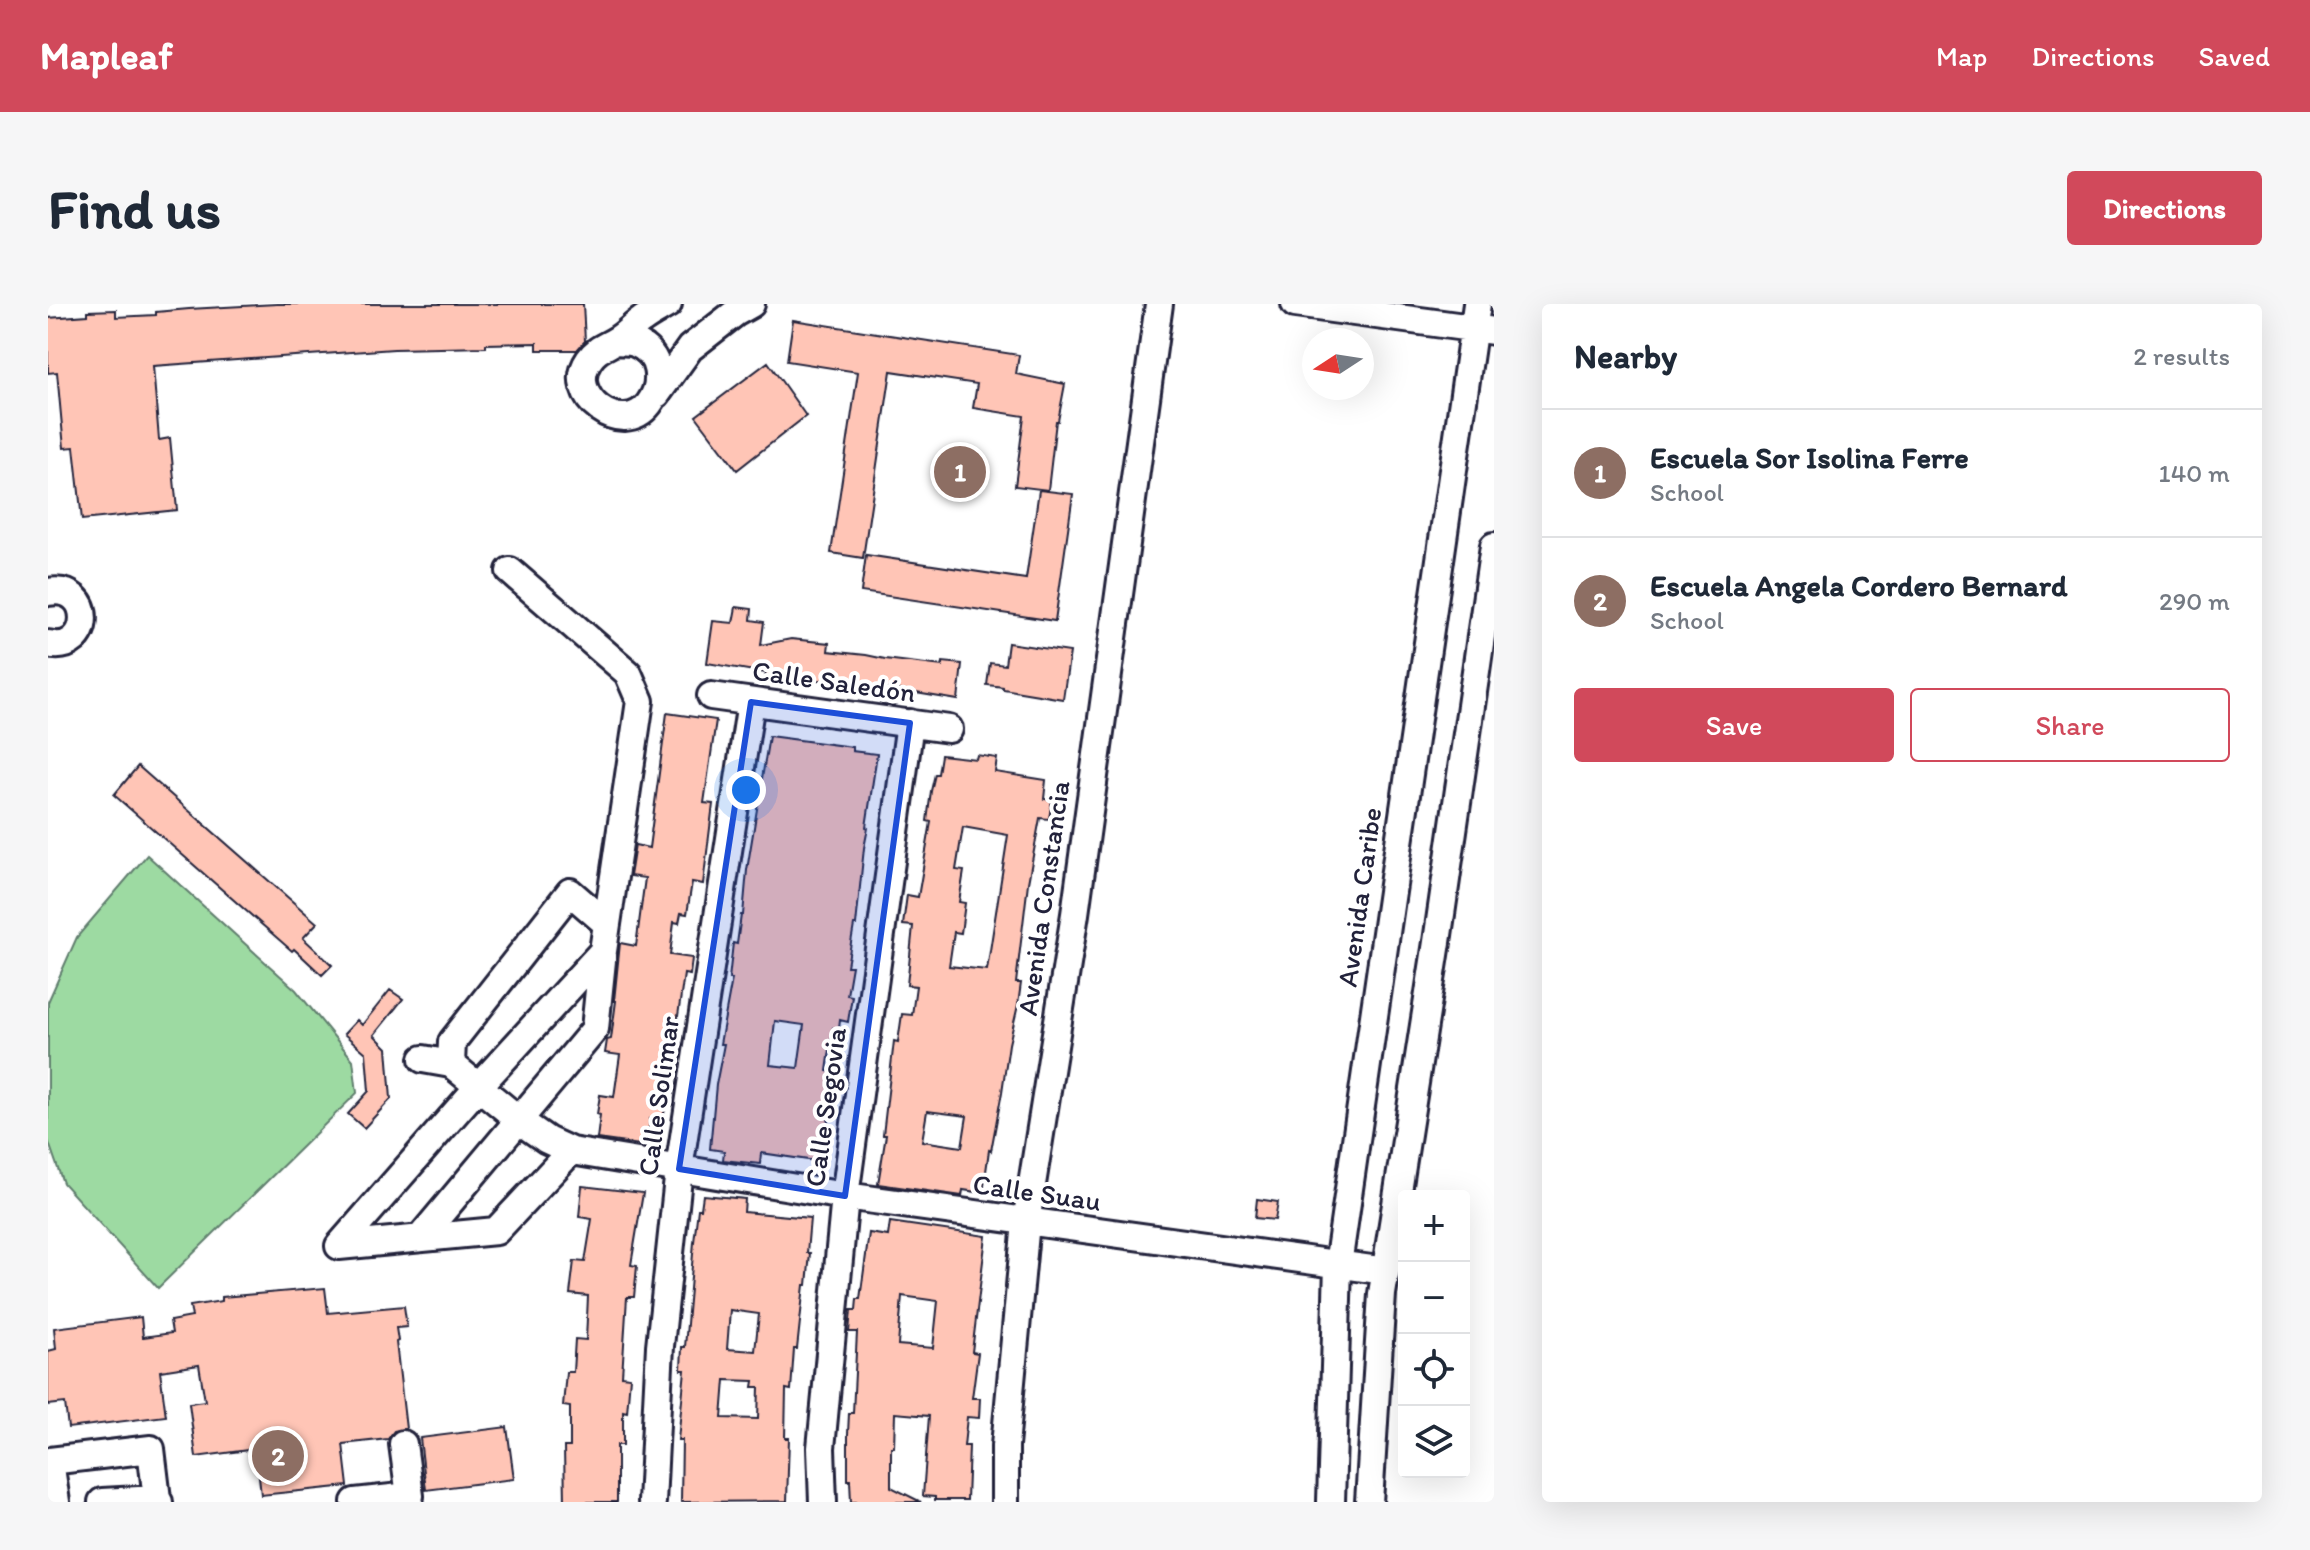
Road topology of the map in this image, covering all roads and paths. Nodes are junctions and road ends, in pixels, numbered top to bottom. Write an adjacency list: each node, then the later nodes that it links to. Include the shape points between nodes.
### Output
1 (668, 304): 6 (street)
2 (751, 304): 7 (street, via 690,348)
3 (1159, 304): 25 (street, Avenida Constancia, via 1075,914)
4 (1295, 304): 5 (street)
5 (1481, 321): 27 (street, Avenida Caribe)
6 (616, 341): 7 (street, via 636,344 652,356 659,374); 7 (street, via 598,348 586,364 583,384 590,403 606,415 626,418 645,410)
7 (657, 394)
8 (1494, 546): 28 (street)
9 (510, 571): 16 (street, via 628,673 640,701)
10 (48, 592): 11 (street, via 76,599 83,625 64,645)
11 (48, 644)
12 (711, 696): 13 (street, Calle Saledón)
13 (751, 702): 14 (street, Calle Saledón); 23 (street, Calle Solimar)
14 (910, 723): 15 (street, Calle Saledón); 24 (street, Calle Segovia)
15 (949, 729)
16 (607, 924): 17 (street); 19 (street, via 570,892 452,1042)
17 (603, 951): 20 (street); 21 (street, via 595,1029)
18 (423, 1059): 19 (street)
19 (451, 1064): 20 (street, Calle Suau)
20 (479, 1086): 21 (street, Calle Suau); 26 (street, via 339,1246)
21 (519, 1120): 22 (street, Calle Suau); 26 (street)
22 (571, 1151): 23 (street, Calle Suau); 26 (street, via 496,1231)
23 (679, 1169): 24 (street, Calle Suau); 34 (street, Calle Solimar, via 660,1346)
24 (845, 1196): 25 (street, Calle Suau); 35 (street, Calle Segovia, via 821,1448)
25 (1026, 1222): 27 (street, Calle Suau); 36 (street, Avenida Constancia, via 1005,1446)
26 (420, 1238)
27 (1338, 1265): 28 (street, Calle Suau); 37 (street, Avenida Caribe)
28 (1386, 1271): 38 (street)
29 (403, 1444): 33 (street, via 410,1496)
30 (158, 1500): 31 (street, via 151,1449 50,1461); 32 (street)
31 (56, 1502)
32 (102, 1502)
33 (355, 1502)
34 (652, 1502)
35 (823, 1502)
36 (1005, 1502)
37 (1331, 1502)
38 (1369, 1502)

